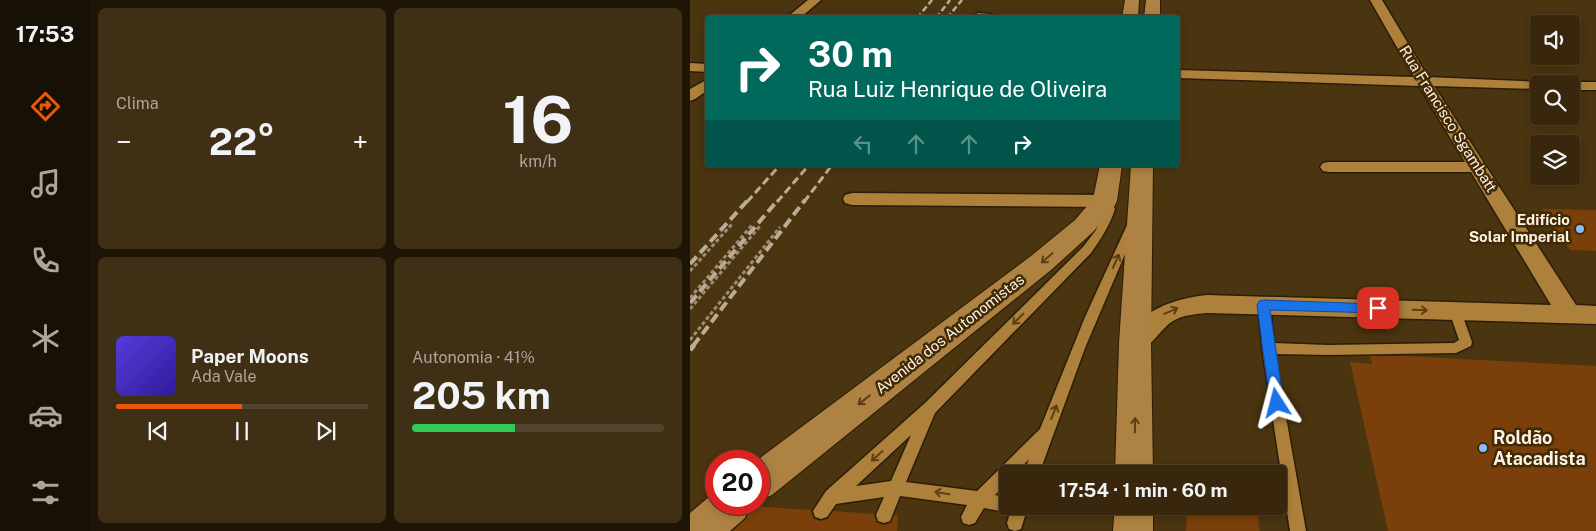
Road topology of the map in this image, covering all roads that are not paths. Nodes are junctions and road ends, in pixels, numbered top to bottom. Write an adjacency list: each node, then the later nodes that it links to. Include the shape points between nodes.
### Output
1 (815, 0): 5 (street)
2 (1132, 0): 6 (main road)
3 (1153, 0): 7 (main road)
4 (1376, 0): 11 (street, Rua Francisco Sgambatt)
5 (796, 15)
6 (1130, 15)
7 (1152, 15)
8 (690, 68): 9 (street)
9 (705, 68)
10 (1180, 74): 11 (street)
11 (1424, 82): 13 (street); 20 (street, Rua Francisco Sgambatt)
12 (705, 85): 16 (street)
13 (1530, 85)
14 (1580, 86): 15 (street)
15 (1596, 86)
16 (690, 96)
17 (1111, 167): 22 (main road)
18 (1142, 167): 23 (main road)
19 (1329, 167): 20 (street)
20 (1477, 167): 26 (street, Rua Francisco Sgambatt)
21 (852, 200): 22 (street)
22 (1105, 201): 30 (lane, one-way to 30, via 1110,209 1107,220 1087,250); 34 (main road, Avenida dos Autonomistas, one-way to 34, via 1084,226 1041,263)
23 (1139, 212): 28 (main road); 31 (lane, one-way to 23, via 1114,264)
24 (1264, 305): 25 (street, one-way to 25); 28 (street, one-way to 24, via 1163,314 1176,308 1207,304); 29 (lane)
25 (1455, 311): 26 (street); 29 (lane, via 1466,342 1456,348)
26 (1569, 314): 27 (street)
27 (1596, 314)
28 (1135, 343): 33 (main road, one-way to 28)
29 (1268, 348): 46 (lane)
30 (930, 408): 35 (lane); 36 (lane, one-way to 36)
31 (1045, 432): 32 (lane); 37 (lane)
32 (1034, 465)
33 (1134, 465)
34 (770, 473)
35 (895, 488): 36 (lane); 37 (lane, one-way to 35); 41 (lane)
36 (832, 497): 39 (lane)
37 (980, 499): 38 (lane); 43 (lane)
38 (999, 505)
39 (822, 511)
40 (718, 515): 44 (main road)
41 (884, 515)
42 (1134, 515): 45 (main road)
43 (969, 517)
44 (700, 531)
45 (1134, 531)
46 (1298, 531)

